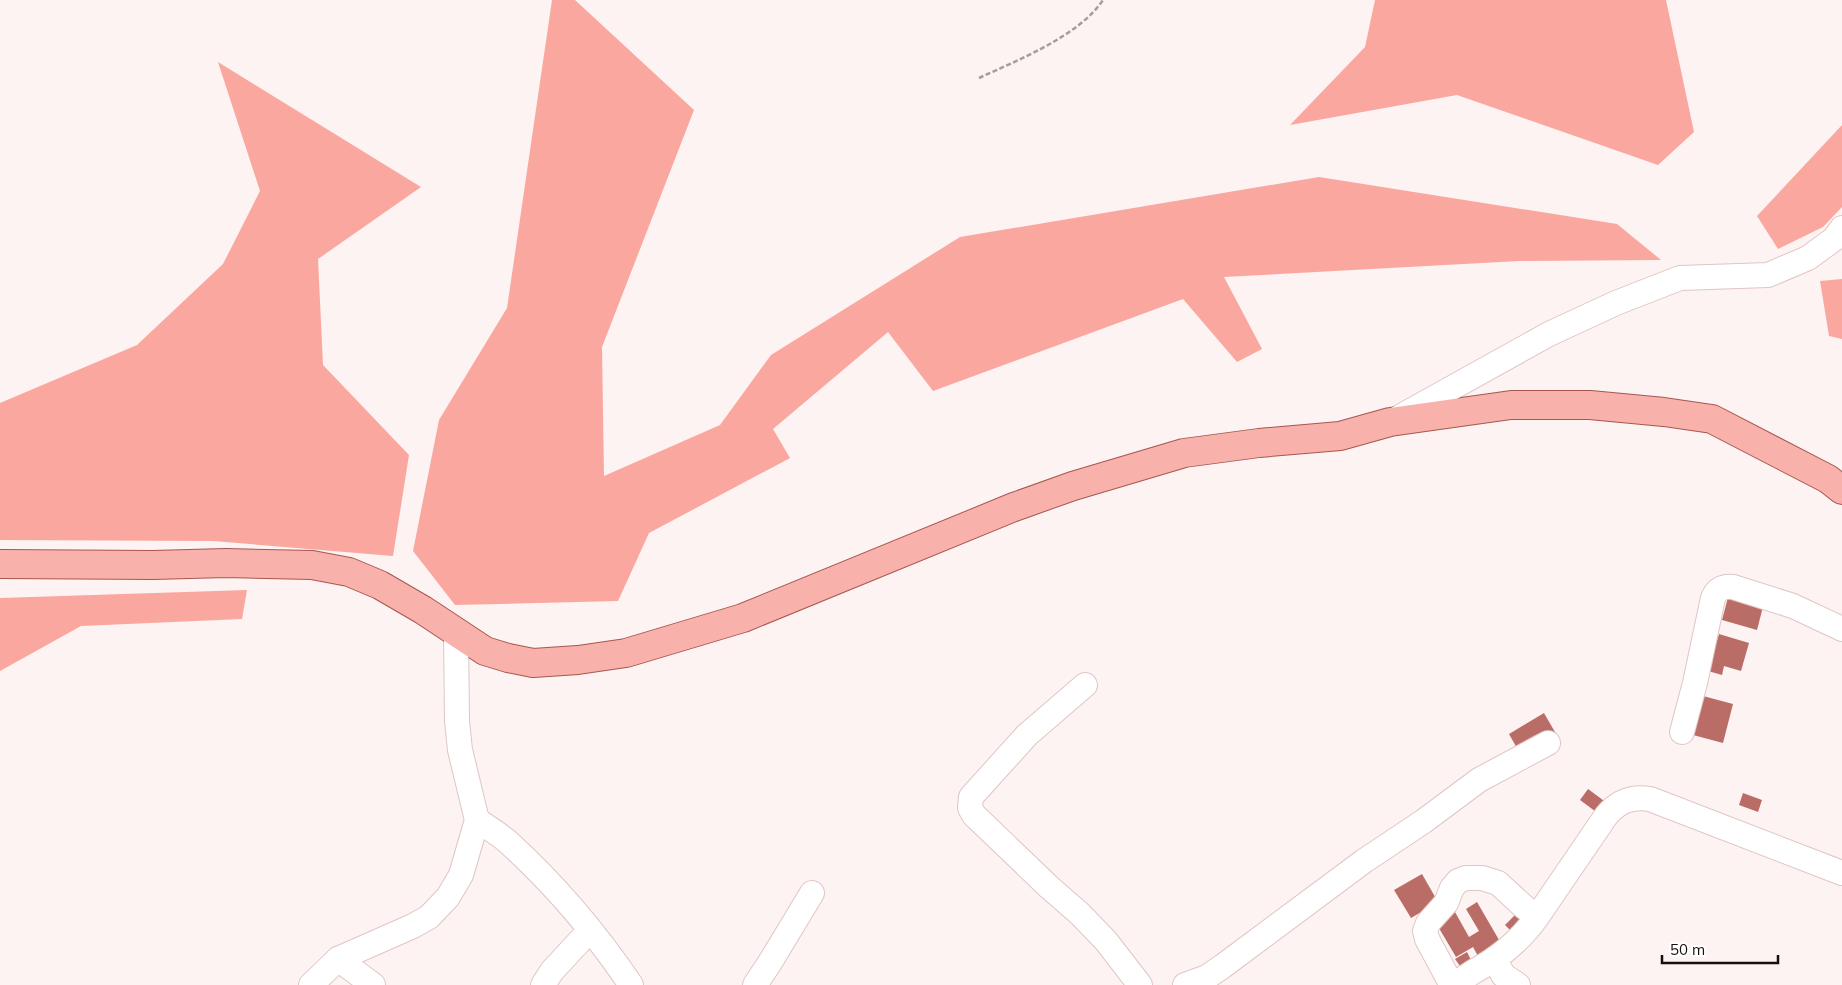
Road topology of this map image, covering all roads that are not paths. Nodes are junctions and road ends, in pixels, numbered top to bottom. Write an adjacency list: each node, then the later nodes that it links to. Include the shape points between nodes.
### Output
1 (1842, 228): 2 (street, via 1834,239 1808,258 1768,275 1680,278 1616,303 1549,334)
2 (1390, 422): 3 (main road, via 1511,405 1590,405 1712,419 1828,479); 6 (main road, via 1340,436 1184,453 1072,486 743,618 626,653 533,662 485,652)
3 (1842, 490)
4 (0, 564): 6 (main road, via 312,565 349,572 380,585)
5 (1842, 629): 8 (street, via 1793,606 1732,587 1718,590)
6 (456, 632): 10 (street, via 460,750)
7 (1085, 685): 22 (street, via 1010,752 971,797 970,808 1106,941)
8 (1682, 732)
9 (1548, 743): 23 (street, via 1479,780 1356,866 1224,966)
10 (477, 820): 14 (street, via 507,841); 15 (street, via 460,875 440,907 413,926)
11 (1842, 873): 13 (street, via 1650,799 1635,798 1612,809)
12 (812, 893): 21 (street)
13 (1537, 917): 16 (street, via 1513,945); 16 (street, via 1505,888 1490,880 1466,878 1454,884 1446,903 1428,923 1426,931 1446,977 1458,981)
14 (590, 930): 19 (street); 20 (street)
15 (338, 959): 17 (street); 18 (street)
16 (1495, 959): 24 (street, via 1504,975)
17 (311, 985)
18 (372, 985)
19 (543, 985)
20 (631, 985)
21 (754, 985)
22 (1140, 985)
23 (1185, 985)
24 (1518, 985)

